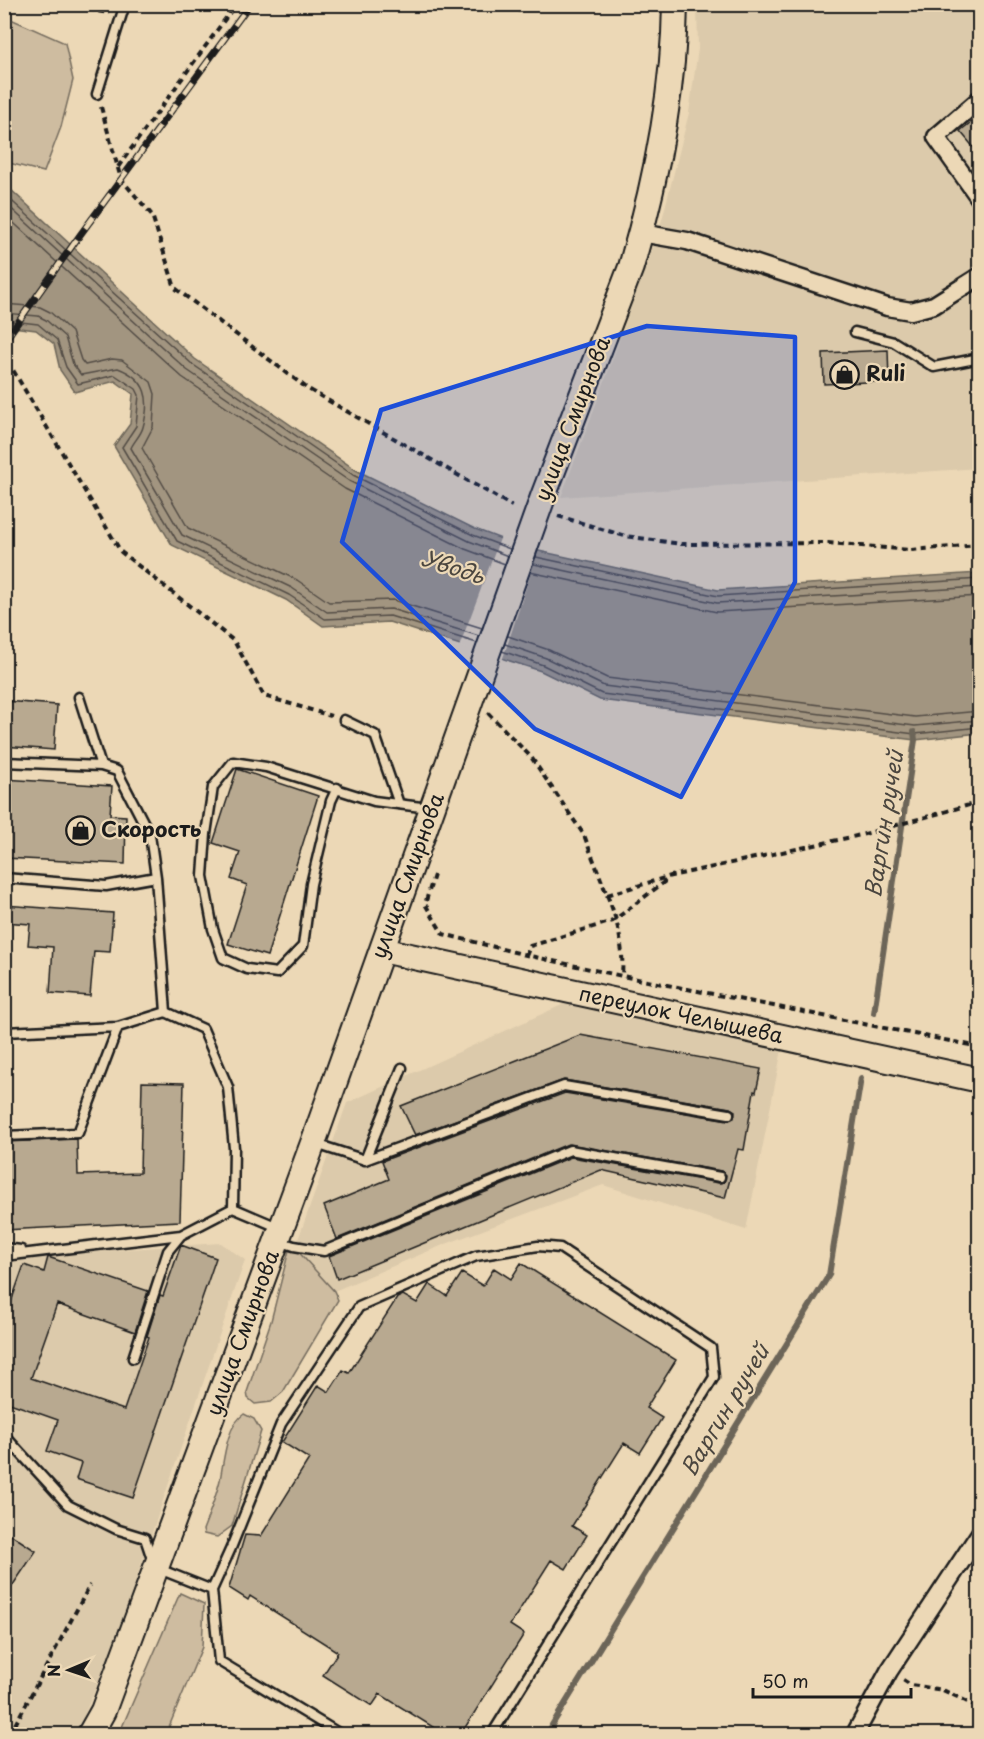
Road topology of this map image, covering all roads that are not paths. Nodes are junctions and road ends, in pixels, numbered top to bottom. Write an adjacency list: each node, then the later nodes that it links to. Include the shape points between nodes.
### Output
1 (125, 4): 5 (lane)
2 (518, 4): 3 (lane)
3 (524, 4)
4 (675, 4): 8 (main road, улица Смирнова, via 667,114)
5 (97, 94)
6 (980, 99): 7 (street, via 936,136)
7 (980, 199)
8 (641, 233): 9 (street, via 687,241 887,307 910,311 934,305); 18 (main road, улица Смирнова, via 547,504)
9 (980, 276)
10 (855, 332): 11 (lane, via 894,342 934,367)
11 (980, 358)
12 (79, 697): 15 (lane)
13 (344, 720): 17 (lane, via 375,735)
14 (4, 762): 15 (lane)
15 (101, 766): 19 (lane, via 117,771 150,835)
16 (337, 788): 16 (lane, via 266,767 233,762 213,787 203,876 223,958 247,969 277,973 303,946 311,884); 17 (lane, via 374,801)
17 (399, 804): 18 (lane)
18 (433, 809): 21 (main road, улица Смирнова)
19 (156, 877): 20 (lane, via 106,886); 22 (lane)
20 (4, 878)
21 (381, 950): 26 (main road, переулок Челышева); 29 (main road, улица Смирнова)
22 (166, 1012): 23 (lane); 32 (lane, via 203,1029 228,1087 234,1148)
23 (118, 1027): 24 (lane); 28 (lane, via 78,1133)
24 (4, 1032)
25 (402, 1068): 30 (lane)
26 (980, 1080)
27 (729, 1114): 30 (lane, via 564,1086)
28 (4, 1136)
29 (313, 1143): 30 (lane); 33 (main road, улица Смирнова)
30 (365, 1160)
31 (720, 1177): 33 (lane, via 570,1150 324,1251 294,1246)
32 (233, 1208): 33 (lane); 34 (lane)
33 (279, 1234): 41 (main road, улица Смирнова)
34 (181, 1235): 36 (lane); 38 (lane, via 168,1251)
35 (4, 1248): 36 (lane)
36 (34, 1252): 37 (lane)
37 (4, 1256)
38 (133, 1358)
39 (4, 1435): 41 (lane, via 68,1505 116,1529 145,1538)
40 (980, 1533): 46 (street, via 889,1671)
41 (156, 1568): 42 (lane); 43 (main road, улица Смирнова, via 103,1711)
42 (212, 1590): 44 (lane, via 219,1661); 45 (lane, via 281,1424 359,1307 476,1256 538,1246 560,1248 711,1348 714,1377)
43 (90, 1734)
44 (340, 1734)
45 (492, 1734)
46 (855, 1734)

